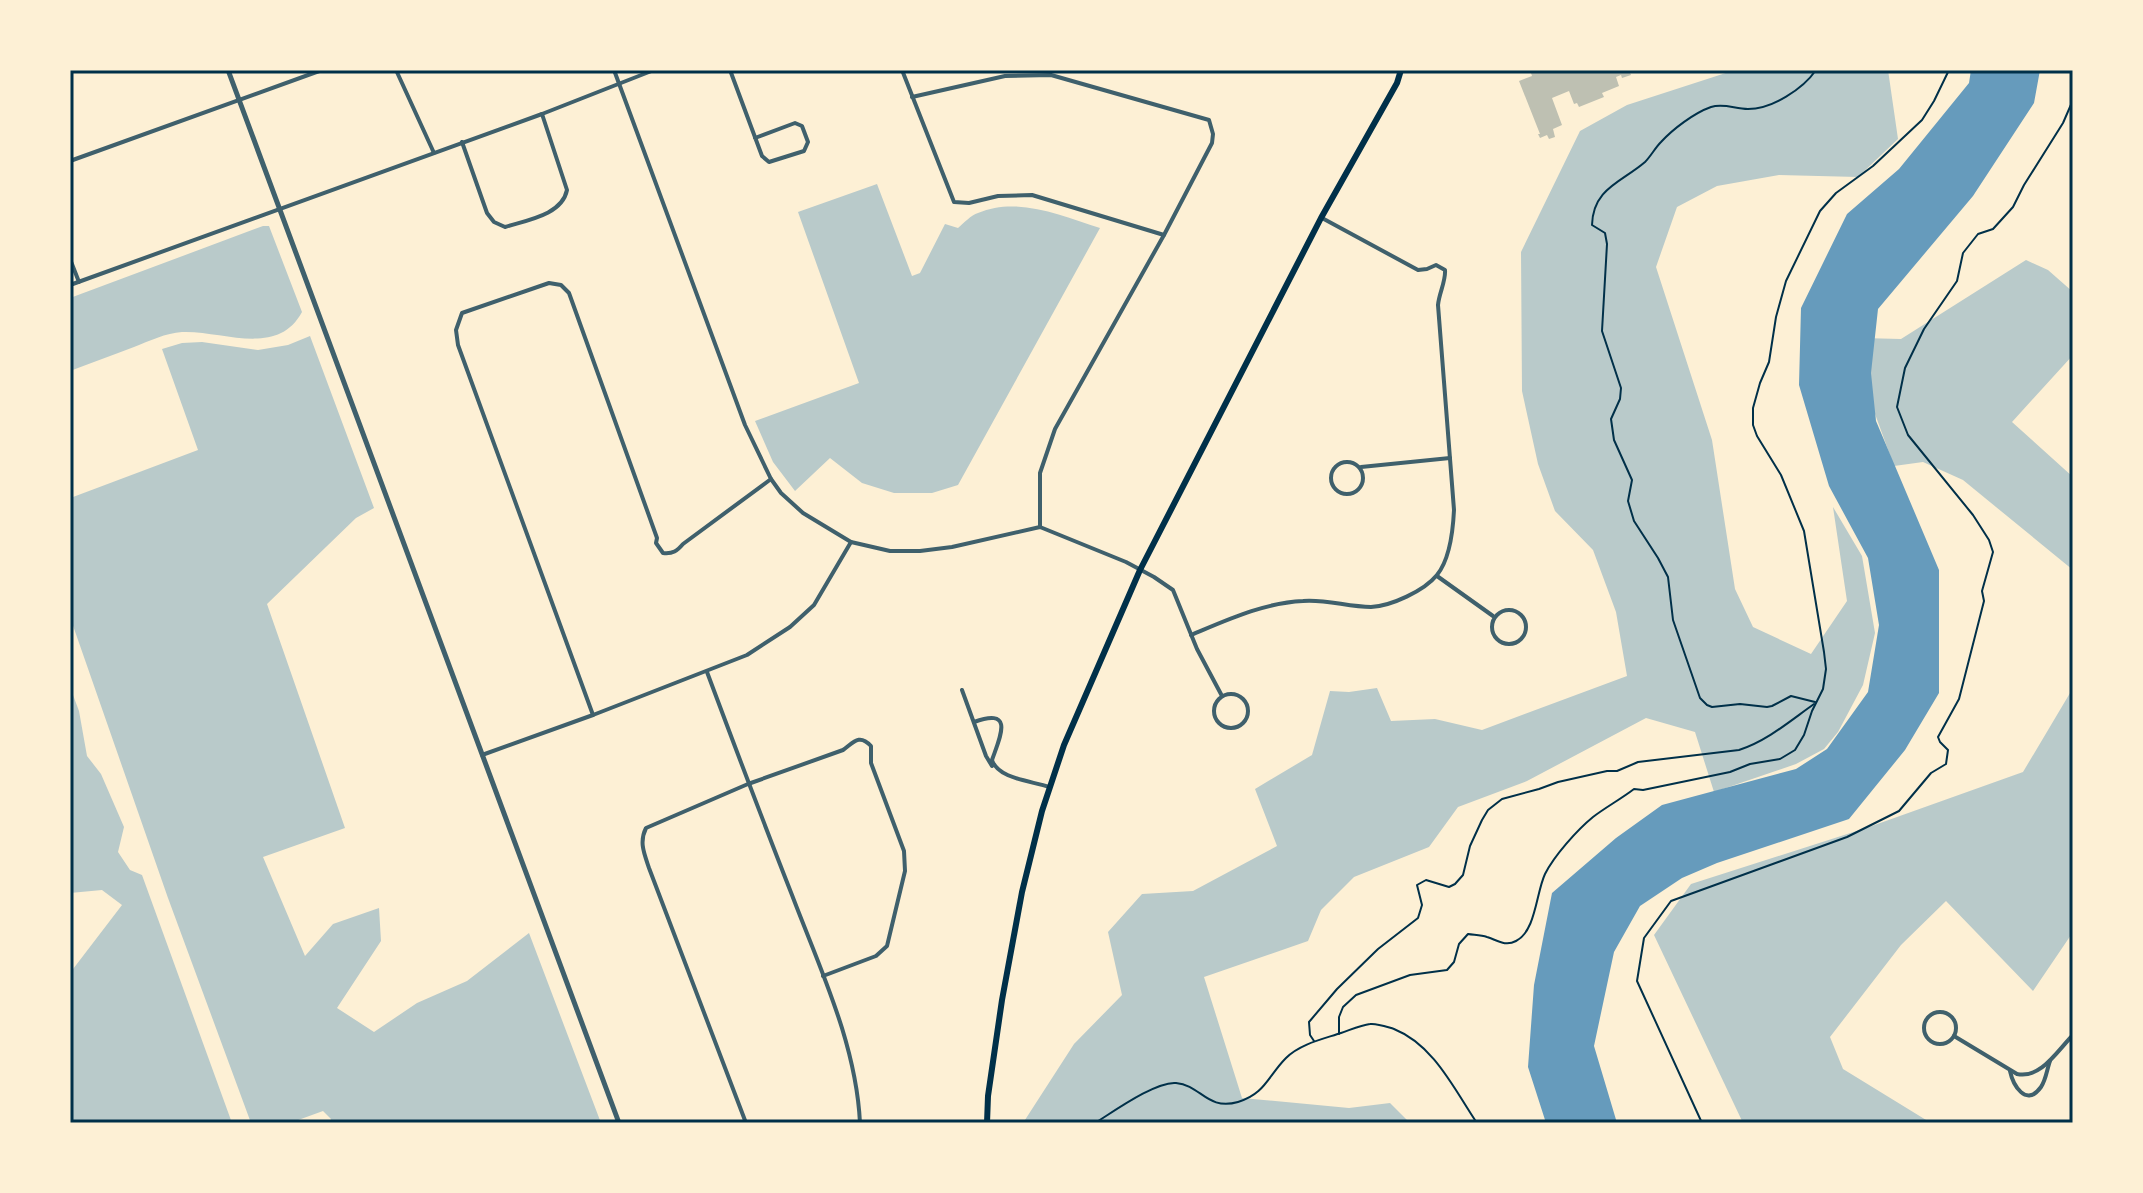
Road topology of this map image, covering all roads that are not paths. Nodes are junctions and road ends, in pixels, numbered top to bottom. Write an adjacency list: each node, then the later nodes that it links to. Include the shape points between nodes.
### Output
1 (228, 70): 11 (street)
2 (322, 70): 11 (street)
3 (396, 70): 15 (street)
4 (614, 70): 9 (street)
5 (654, 70): 9 (street)
6 (730, 70): 13 (street)
7 (902, 70): 10 (street)
8 (1401, 70): 18 (main road)
9 (620, 84): 12 (street); 25 (street, via 745,425)
10 (912, 97): 19 (street, via 954,202 1032,195); 19 (street, via 1005,76 1051,75 1209,120 1212,143)
11 (239, 100): 16 (street); 17 (street)
12 (542, 114): 14 (street); 14 (street, via 567,190 565,201 517,223 505,227 487,213)
13 (755, 138): 13 (street, via 795,123 802,126 808,142 804,151 769,162)
14 (462, 142): 15 (street)
15 (434, 153): 17 (street)
16 (70, 161)
17 (279, 208): 21 (street); 37 (street)
18 (1321, 218): 23 (street, via 1418,270 1436,265 1445,270 1438,305); 28 (main road)
19 (1164, 235): 26 (street, via 1055,429 1040,473)
20 (70, 259): 21 (street)
21 (79, 282): 22 (street)
22 (70, 285)
23 (1450, 458): 24 (street); 29 (street, via 1453,528)
24 (1360, 468): 24 (street, via 1351,462 1336,466 1331,480 1336,490 1351,494 1360,488)
25 (771, 479): 27 (street, via 803,513); 35 (street, via 678,550 663,553 569,293 549,283 462,313 458,345)
26 (1040, 527): 27 (street, via 920,551); 28 (street)
27 (851, 542): 32 (street, via 806,613 747,655)
28 (1140, 570): 31 (street, via 1173,590); 40 (main road)
29 (1437, 576): 30 (street); 31 (street, via 1387,605 1276,604)
30 (1494, 617): 30 (street, via 1508,609 1518,612 1526,626 1523,636 1514,643 1499,641 1492,632)
31 (1191, 635): 34 (street)
32 (707, 672): 35 (street); 39 (street)
33 (962, 690): 36 (street)
34 (1222, 696): 34 (street, via 1233,693 1247,702 1243,723 1233,728 1218,721 1214,711)
35 (593, 715): 37 (street)
36 (974, 722): 38 (street, via 989,761); 38 (street, via 987,717 1000,721 1003,730 992,762)
37 (482, 755): 46 (street)
38 (1000, 771): 40 (street)
39 (748, 784): 41 (street); 41 (street, via 843,750 854,740 871,746 871,763 904,851 904,875 885,949); 47 (street, via 646,828 642,837)
40 (1049, 787): 49 (main road, via 1002,1000)
41 (823, 976): 48 (street, via 852,1061)
42 (2073, 1035): 44 (street)
43 (1954, 1036): 43 (street, via 1945,1043 1932,1041 1925,1029 1927,1020 1934,1014 1949,1015); 45 (street)
44 (2053, 1056): 45 (street, via 2031,1074); 45 (street, via 2041,1088 2031,1094 2016,1089)
45 (2009, 1069)
46 (619, 1123)
47 (746, 1123)
48 (860, 1123)
49 (987, 1123)

